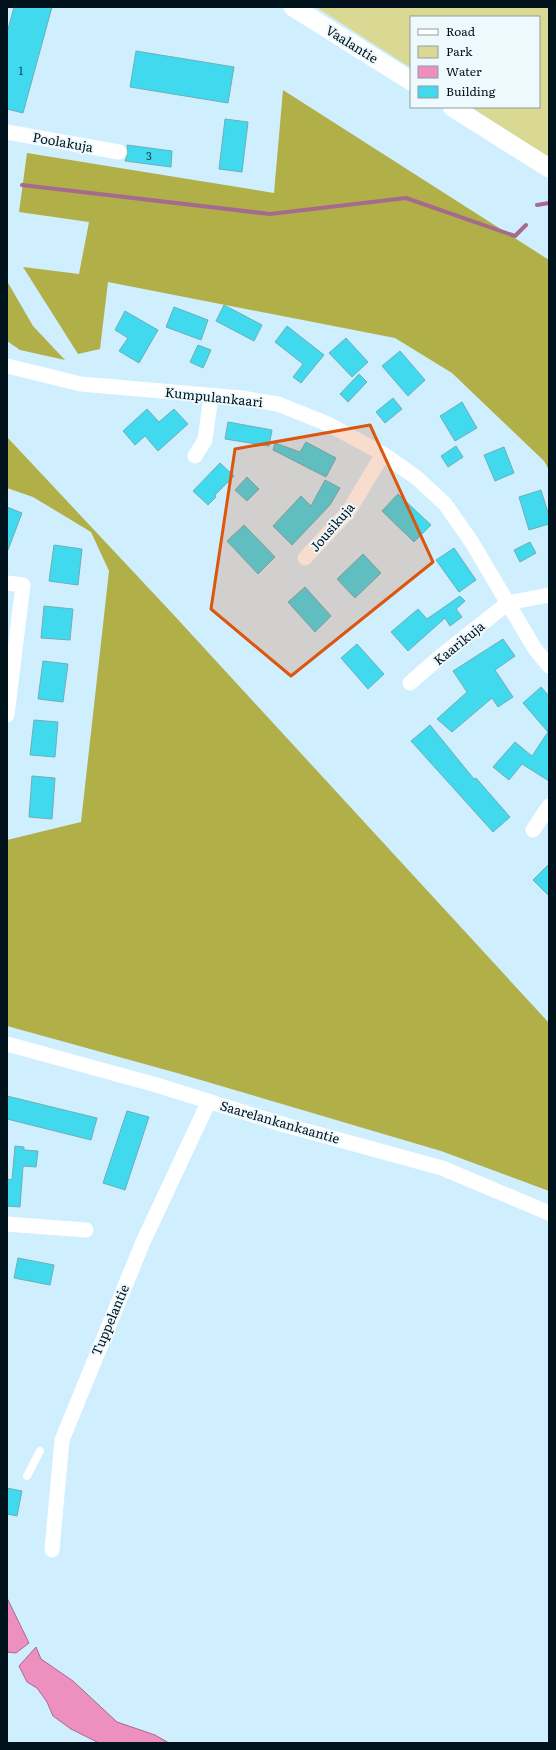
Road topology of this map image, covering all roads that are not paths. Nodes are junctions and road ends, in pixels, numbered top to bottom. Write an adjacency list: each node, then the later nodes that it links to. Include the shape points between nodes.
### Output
1 (293, 7): 2 (street, Vaalantie)
2 (410, 80)
3 (454, 108): 6 (street)
4 (7, 132): 5 (street, Poolakuja)
5 (119, 152)
6 (549, 168)
7 (7, 366): 8 (street, Kumpulankaari, via 81,384)
8 (211, 396): 9 (street, Kumpulankaari, via 278,404 328,424); 10 (street, via 205,440)
9 (384, 454): 11 (street, Jousikuja, via 348,512); 14 (street, Kumpulankaari, via 417,478 445,504 471,541)
10 (195, 456)
11 (305, 558)
12 (7, 583): 17 (street, via 24,585)
13 (549, 595): 14 (street)
14 (508, 603): 15 (street, Kumpulankaari, via 535,649); 16 (street, Kaarikuja)
15 (549, 666)
16 (410, 683)
17 (7, 715)
18 (549, 806): 19 (street)
19 (533, 830)
20 (7, 1044): 21 (street, Saarelankankaantie)
21 (209, 1101): 22 (street, Saarelankankaantie, via 285,1125 442,1168); 27 (street, Tuppelantie, via 143,1242 62,1440)
22 (549, 1213)
23 (7, 1224): 24 (street)
24 (86, 1230)
25 (40, 1451): 26 (lane)
26 (27, 1476)
27 (52, 1550)

